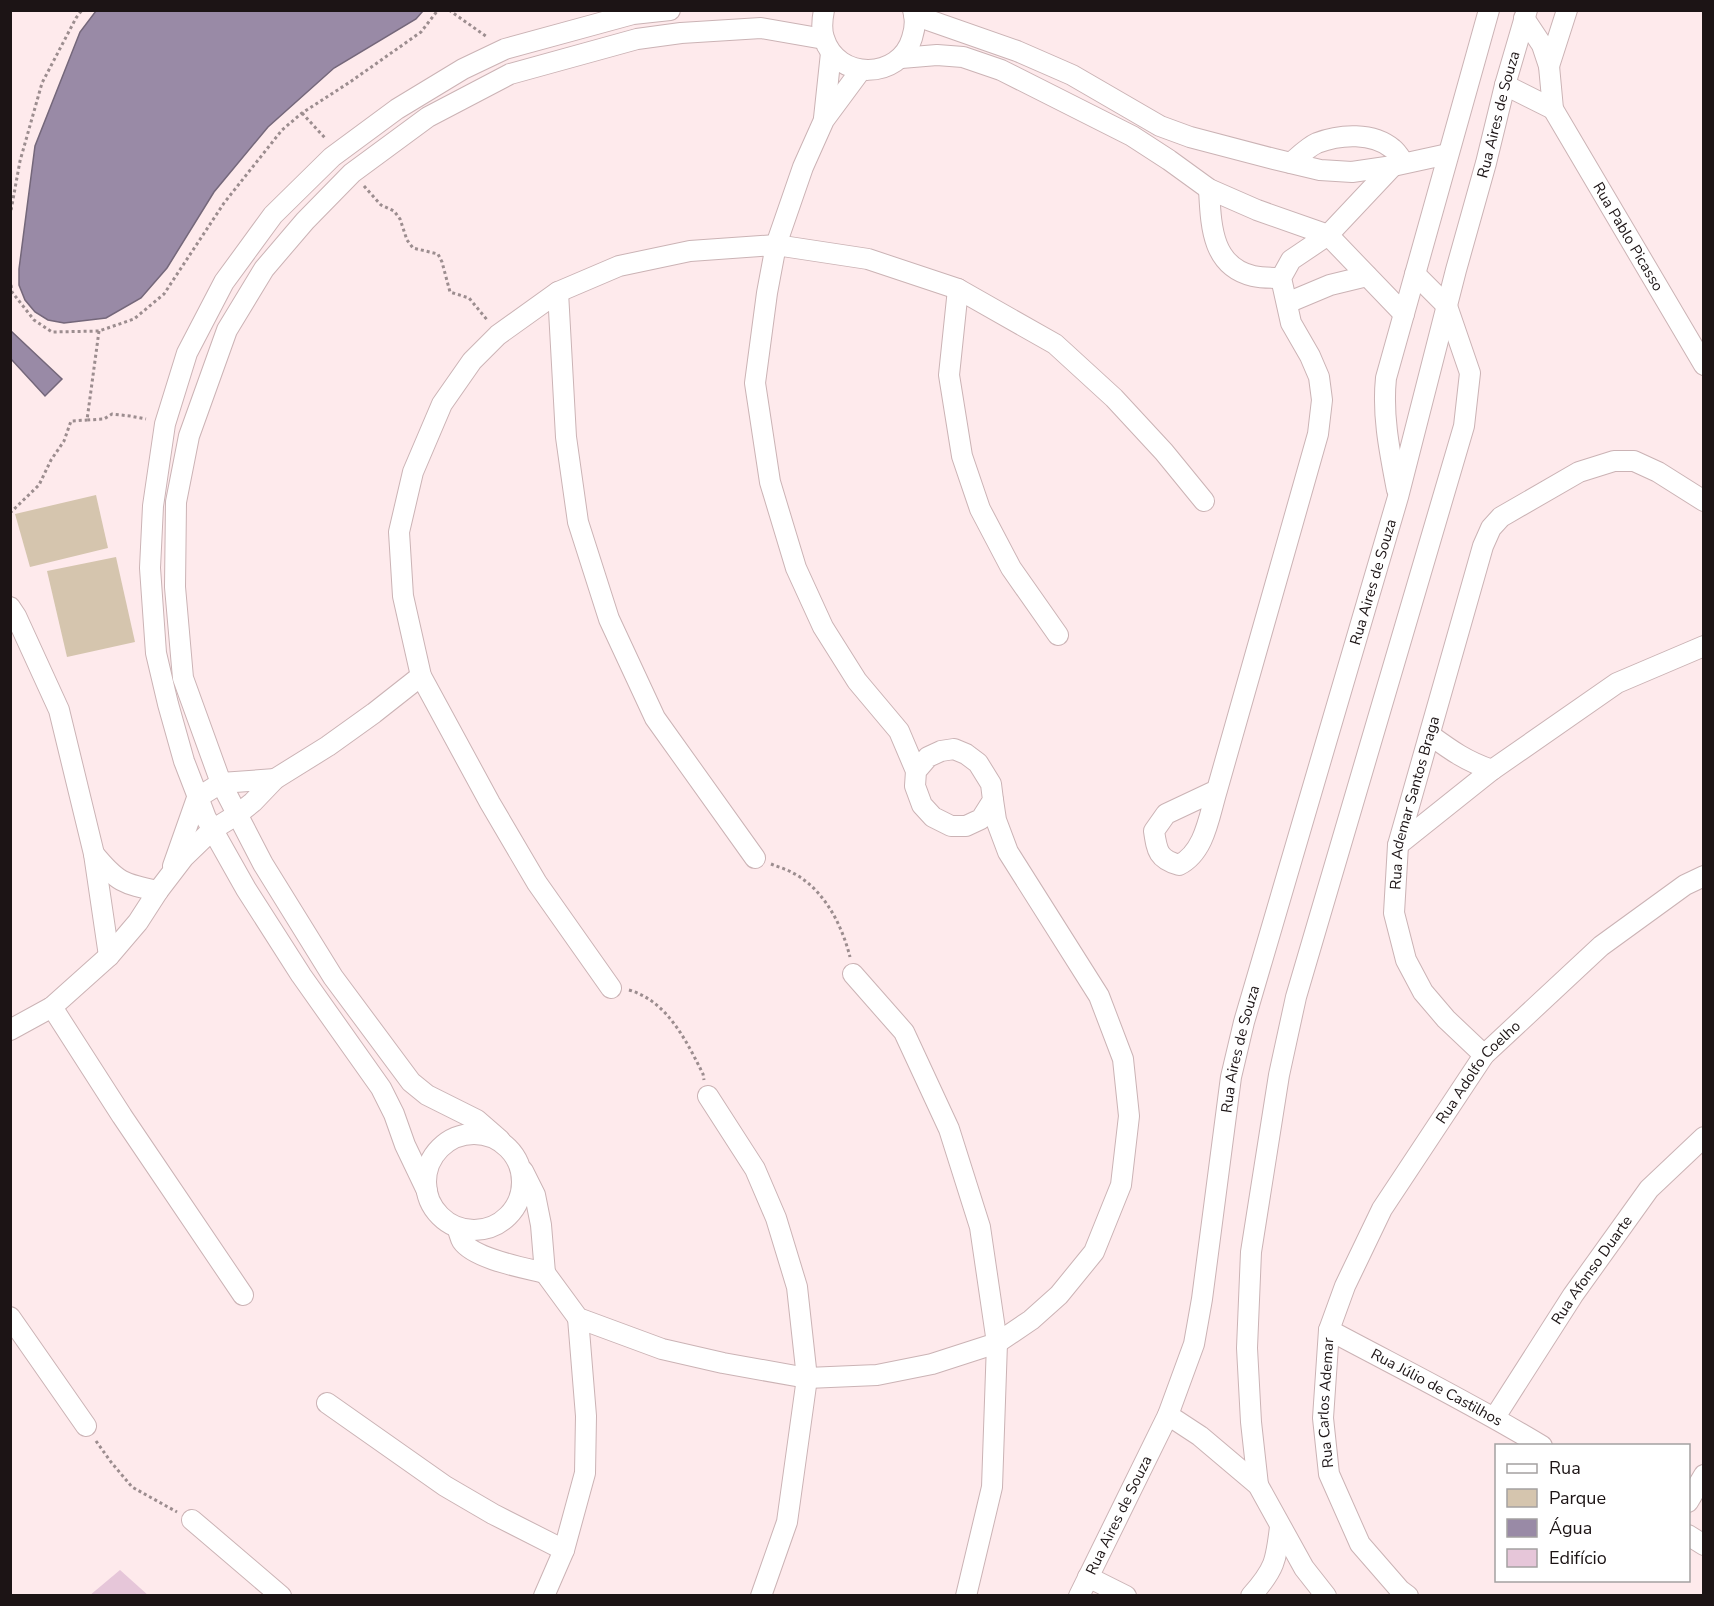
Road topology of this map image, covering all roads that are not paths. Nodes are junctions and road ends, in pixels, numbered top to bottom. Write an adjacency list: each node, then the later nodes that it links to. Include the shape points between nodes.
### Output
1 (670, 10): 46 (street, via 633,14 505,49 397,109 338,152 273,215 224,282 187,353 165,424 153,506 150,568 156,653)
2 (677, 10): 8 (street)
3 (824, 10): 9 (street, via 822,23)
4 (1489, 10): 16 (street, Rua Aires de Souza)
5 (1567, 10): 11 (street)
6 (914, 13): 10 (street, via 915,31); 17 (street, via 1072,75 1160,126)
7 (1526, 14): 11 (street); 13 (street, Rua Aires de Souza)
8 (681, 33): 9 (street, via 761,28); 44 (street, via 637,39 510,74 428,117 353,174 264,269 227,330 189,436 176,502 175,587 183,678)
9 (828, 46): 12 (street, via 845,64); 15 (street)
10 (901, 58): 12 (street, via 876,70); 19 (street, via 963,57 1001,70 1132,136)
11 (1549, 66): 14 (street)
12 (861, 70): 15 (street)
13 (1505, 85): 14 (street); 28 (street, Rua Aires de Souza)
14 (1553, 109): 30 (street, Rua Pablo Picasso)
15 (824, 120): 21 (street)
16 (1448, 154): 18 (street); 22 (street, Rua Aires de Souza)
17 (1291, 163): 18 (street, via 1352,172); 18 (street, via 1315,143 1356,135 1393,148)
18 (1399, 164): 20 (street)
19 (1209, 189): 20 (street); 24 (street, via 1210,220 1225,260 1255,277)
20 (1328, 235): 23 (street); 24 (street, via 1291,260)
21 (776, 245): 25 (street, via 868,259); 26 (street, via 669,255 619,266); 38 (street, via 755,383 770,482 796,568 823,627 857,681)
22 (1415, 274): 28 (street); 29 (street, Rua Aires de Souza)
23 (1367, 276): 27 (street, via 1330,285); 29 (street)
24 (1281, 278): 27 (street)
25 (958, 289): 32 (street, via 1055,344 1114,398); 35 (street, via 949,375 962,456 980,509 1011,568)
26 (558, 292): 37 (street, via 498,335 472,361 442,404 413,472 399,532 403,596); 56 (street, via 566,437 578,522 609,618 655,718)
27 (1287, 303): 45 (street, via 1291,323 1319,377 1322,400 1318,434)
28 (1447, 306): 31 (street, Rua Aires de Souza); 84 (street, via 1470,373 1464,426 1296,997 1279,1075 1251,1252 1247,1348)
29 (1404, 314): 31 (street, Rua Aires de Souza, via 1383,399)
30 (1704, 365)
31 (1398, 497): 79 (street, Rua Aires de Souza, via 1244,1022 1231,1077 1194,1344)
32 (1204, 501)
33 (1704, 501): 39 (street, Rua Ademar Santos Braga, via 1658,472 1634,462 1614,461 1579,472 1501,517 1483,546)
34 (10, 607): 54 (street, via 59,710)
35 (1058, 635)
36 (1704, 646): 41 (street, via 1617,683)
37 (421, 676): 43 (street, via 328,746); 61 (street, via 537,883)
38 (899, 731): 40 (street); 42 (street)
39 (1430, 735): 41 (street, via 1456,755); 51 (street, Rua Ademar Santos Braga)
40 (941, 751): 42 (street, via 928,757); 47 (street, via 954,749 978,763 991,784)
41 (1492, 770): 51 (street)
42 (916, 771): 49 (street, via 915,786 922,805 933,817 951,826)
43 (275, 779): 44 (street); 48 (street)
44 (221, 783): 46 (street); 48 (street)
45 (1217, 790)
46 (197, 798): 50 (street); 58 (street)
47 (993, 800): 49 (street, via 981,819); 53 (street)
48 (238, 814): 50 (street); 67 (street, via 263,864 333,977 411,1082 427,1095 477,1120)
49 (966, 826): 53 (street, via 988,835)
50 (212, 830): 52 (street); 55 (street)
51 (1398, 845): 64 (street, Rua Ademar Santos Braga, via 1394,913 1406,960 1424,992 1446,1019)
52 (225, 852): 55 (street); 69 (street, via 301,975 381,1088)
53 (1008, 852): 76 (street, via 1099,996 1123,1059 1129,1116 1121,1185 1094,1252 1059,1295)
54 (94, 854): 58 (street, via 123,882); 59 (street)
55 (184, 857): 58 (street)
56 (755, 858)
57 (1704, 876): 64 (street, Rua Adolfo Coelho, via 1685,885 1601,946)
58 (163, 884): 59 (street)
59 (109, 956): 62 (street)
60 (854, 974): 76 (street, via 904,1032 949,1129 980,1227)
61 (611, 988)
62 (51, 1007): 63 (street); 72 (street)
63 (10, 1030)
64 (1484, 1055): 75 (street, Rua Adolfo Coelho, via 1382,1209 1344,1286)
65 (708, 1096): 77 (street, via 755,1169 776,1218 797,1287)
66 (1704, 1137): 80 (street, Rua Afonso Duarte, via 1649,1189 1573,1295)
67 (500, 1140): 68 (street); 69 (street, via 469,1133 440,1146 426,1175)
68 (519, 1163): 70 (street, via 523,1179 514,1210 489,1228); 71 (street, via 535,1195)
69 (427, 1191): 70 (street, via 437,1213)
70 (457, 1228): 71 (street, via 462,1241 473,1250)
71 (546, 1273): 74 (street)
72 (243, 1295)
73 (10, 1317): 81 (street)
74 (578, 1318): 77 (street, via 662,1349); 90 (street, via 586,1416 585,1473)
75 (1329, 1330): 80 (street, Rua Júlio de Castilhos); 100 (street, Rua Carlos Ademar, via 1323,1418 1329,1474 1360,1544)
76 (997, 1343): 77 (street, via 932,1364 877,1375); 95 (street, via 992,1487)
77 (807, 1378): 94 (street, via 787,1522)
78 (327, 1403): 90 (street, via 445,1486)
79 (1168, 1414): 84 (street); 91 (street, Rua Aires de Souza)
80 (1495, 1417): 82 (street, Rua Júlio de Castilhos)
81 (86, 1426)
82 (1539, 1444)
83 (1704, 1475): 85 (street)
84 (1258, 1485): 87 (street)
85 (1690, 1501)
86 (192, 1520): 92 (street)
87 (1280, 1527): 98 (street, via 1276,1558 1267,1578); 99 (street)
88 (1690, 1536): 89 (street)
89 (1704, 1545)
90 (564, 1550): 93 (street)
91 (1088, 1577): 96 (street, Rua Aires de Souza); 97 (street)
92 (281, 1596)
93 (544, 1596)
94 (761, 1596)
95 (966, 1596)
96 (1079, 1596)
97 (1126, 1596)
98 (1251, 1596)
99 (1326, 1596)
100 (1408, 1596)

